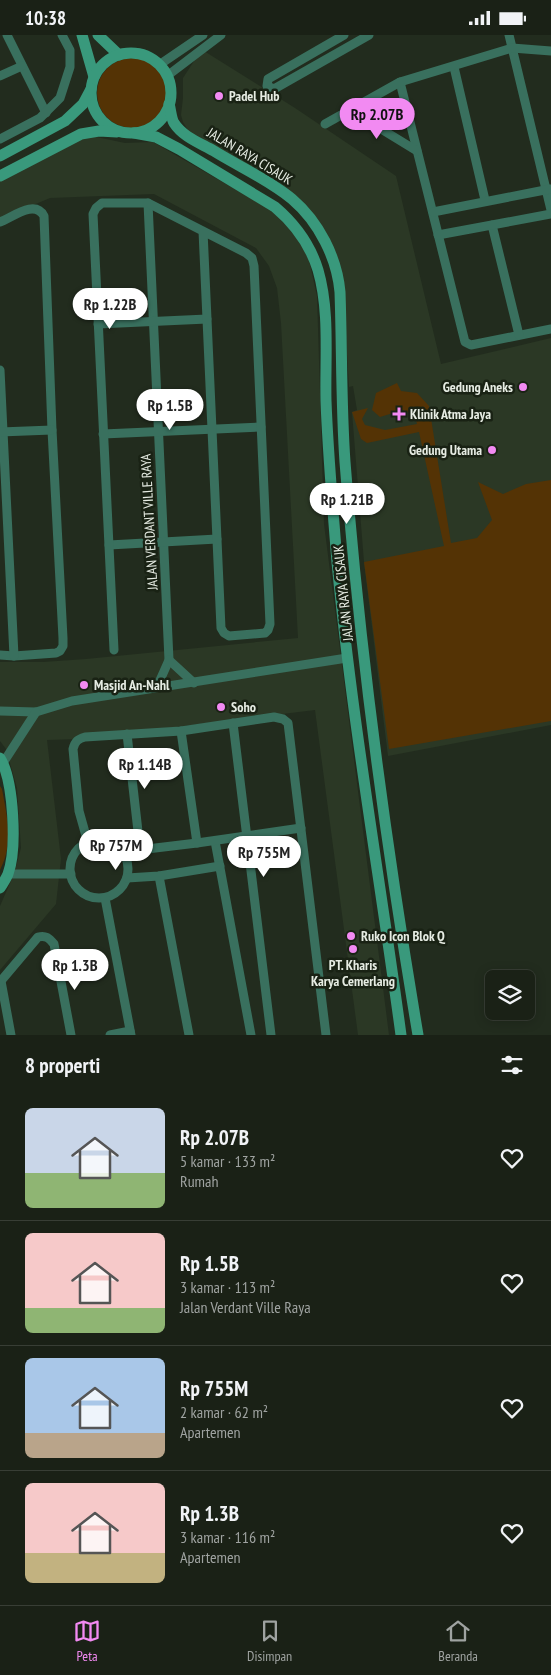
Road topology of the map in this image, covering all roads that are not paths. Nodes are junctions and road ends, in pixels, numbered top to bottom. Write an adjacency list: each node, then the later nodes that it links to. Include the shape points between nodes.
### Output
1 (7, 35): 14 (street)
2 (62, 35): 23 (street, via 70,50 70,67 60,98)
3 (82, 35): 18 (main road)
4 (98, 35): 12 (main road)
5 (203, 35): 13 (street)
6 (221, 35): 17 (street)
7 (344, 35): 8 (street, via 268,79 267,86 274,89)
8 (369, 35)
9 (509, 35): 10 (street)
10 (512, 48): 11 (street); 15 (street); 31 (street)
11 (551, 51)
12 (119, 55): 13 (main road, via 134,53); 18 (main road, via 104,63)
13 (159, 65): 17 (main road)
14 (22, 66): 16 (street); 23 (street)
15 (454, 67): 19 (street); 32 (street)
16 (0, 76)
17 (167, 76): 21 (main road)
18 (94, 77): 20 (main road)
19 (400, 83): 22 (street); 28 (street)
20 (91, 89): 25 (main road, via 95,111 102,121); 29 (main road, via 84,104 65,121)
21 (170, 104): 26 (main road, via 162,119 150,129); 93 (main road, JALAN RAYA CISAUK, via 174,122 184,134 293,200 318,230 336,268 340,292 345,451 353,551 375,753)
22 (350, 110): 24 (street); 28 (street)
23 (46, 113): 27 (street)
24 (325, 124)
25 (121, 133): 26 (main road); 30 (main road, via 99,131 81,134)
26 (134, 133): 59 (main road, JALAN RAYA CISAUK, via 156,137 276,207 302,235 313,258 323,298 328,434)
27 (0, 139)
28 (417, 151): 35 (street)
29 (0, 156)
30 (0, 177)
31 (549, 189): 32 (street); 34 (street)
32 (485, 200): 35 (street)
33 (148, 203): 39 (street); 42 (street, JALAN VERDANT VILLE RAYA); 43 (street, via 102,203 93,214)
34 (551, 210)
35 (433, 212): 40 (street)
36 (551, 214): 38 (street)
37 (0, 222): 49 (street, via 30,208 36,208 44,216)
38 (492, 225): 40 (street); 45 (street)
39 (203, 231): 41 (street); 47 (street, via 252,259)
40 (438, 235): 45 (street, via 466,343 471,345)
41 (207, 319): 42 (street); 48 (street)
42 (154, 321): 43 (street); 50 (street, JALAN VERDANT VILLE RAYA)
43 (98, 324): 52 (street)
44 (551, 329): 45 (street)
45 (519, 335)
46 (0, 370): 51 (street)
47 (261, 427): 48 (street); 53 (street, via 270,625 265,633 229,636 222,631)
48 (212, 429): 50 (street); 53 (street)
49 (52, 430): 51 (street); 58 (street, via 63,646 56,653)
50 (158, 431): 52 (street); 54 (street, JALAN VERDANT VILLE RAYA)
51 (2, 432): 58 (street)
52 (104, 434): 55 (street)
53 (217, 539): 54 (street)
54 (164, 542): 55 (street); 60 (street, JALAN VERDANT VILLE RAYA)
55 (109, 545): 56 (street)
56 (114, 649)
57 (0, 655): 58 (street)
58 (14, 656)
59 (347, 658): 61 (street); 92 (main road, JALAN RAYA CISAUK)
60 (169, 660): 61 (street); 62 (street, JALAN VERDANT VILLE RAYA)
61 (194, 683): 62 (street)
62 (157, 687): 64 (street, via 72,701)
63 (0, 711): 64 (street)
64 (36, 712): 68 (street)
65 (233, 723): 66 (street); 69 (street, via 274,717 288,723); 70 (street)
66 (181, 731): 67 (street); 73 (street)
67 (127, 735): 72 (street, via 85,737 74,744 79,811); 74 (street)
68 (2, 761): 77 (main road, via 10,784 13,820)
69 (301, 828): 70 (street); 91 (street)
70 (247, 836): 71 (street); 90 (street)
71 (215, 841): 73 (street); 76 (street)
72 (88, 843): 75 (street, via 106,841); 78 (street, via 72,859)
73 (197, 843): 74 (street)
74 (140, 849): 75 (street)
75 (122, 851): 80 (street, via 128,869)
76 (220, 866): 79 (street); 89 (street)
77 (8, 874): 78 (street); 81 (main road)
78 (71, 874): 82 (street, via 76,886 86,895)
79 (159, 876): 80 (street); 88 (street)
80 (127, 878): 82 (street, via 119,891)
81 (0, 888)
82 (106, 898): 84 (street)
83 (0, 982): 85 (street); 86 (street, via 38,937 49,938 54,944)
84 (130, 1033): 87 (street)
85 (11, 1035)
86 (71, 1035)
87 (110, 1035)
88 (189, 1035)
89 (251, 1035)
90 (271, 1035)
91 (326, 1035)
92 (401, 1035)
93 (418, 1035)

